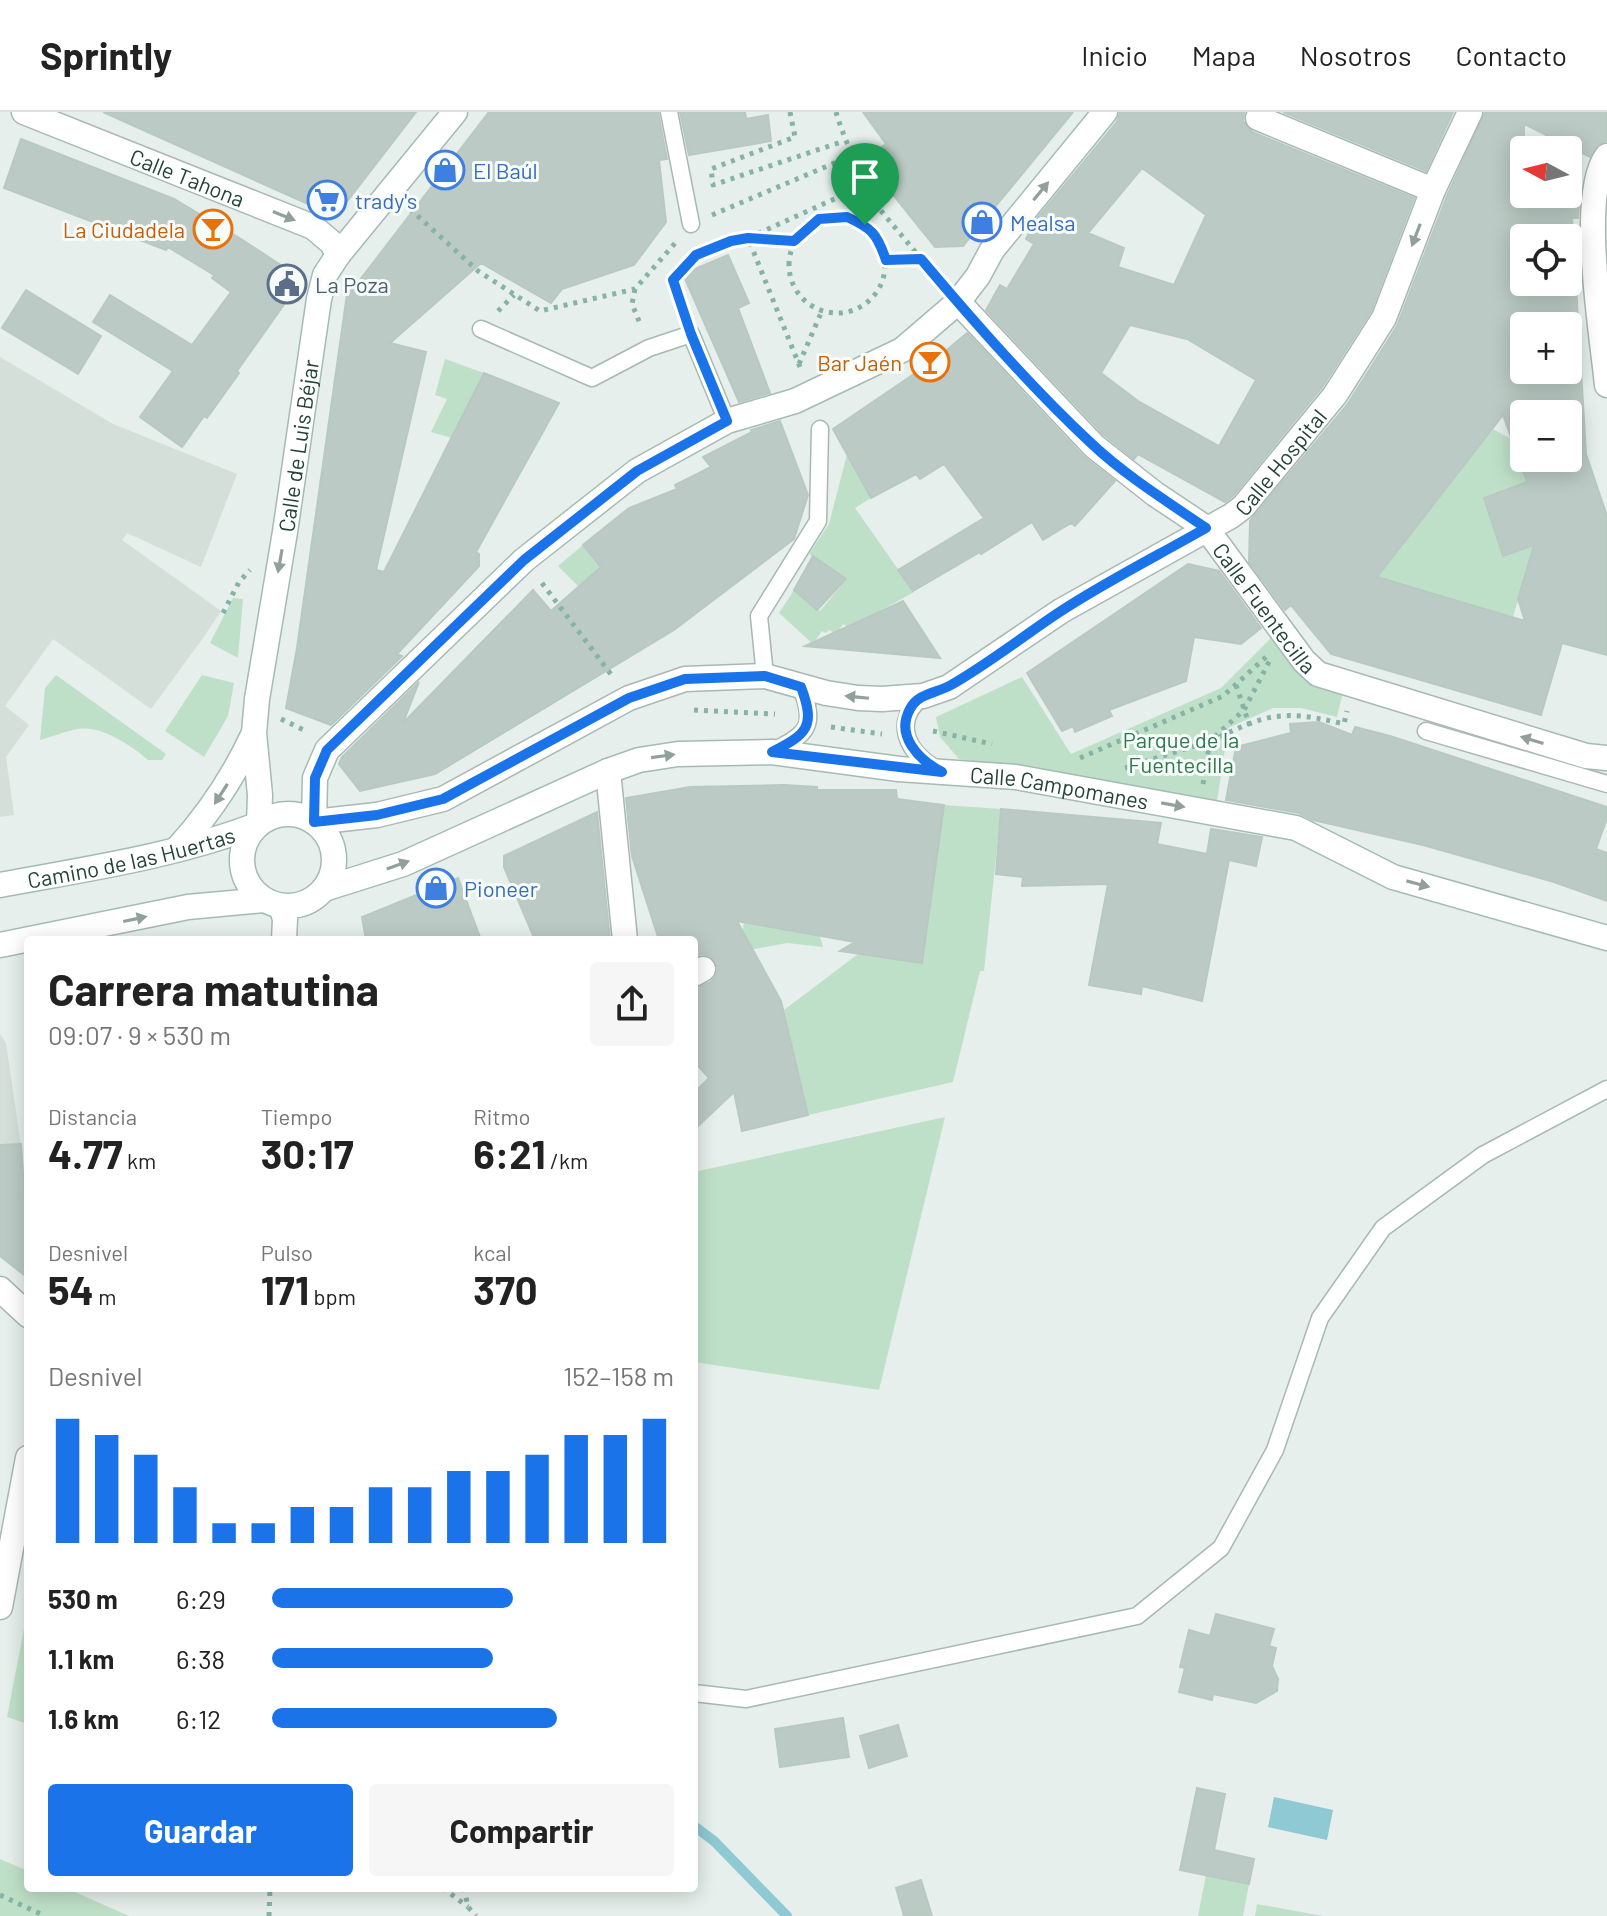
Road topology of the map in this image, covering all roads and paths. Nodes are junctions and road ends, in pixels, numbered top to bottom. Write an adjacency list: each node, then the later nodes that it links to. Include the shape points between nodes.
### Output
1 (24, 112): 9 (street, Calle Tahona)
2 (455, 112): 15 (street, Calle de Luis Béjar)
3 (669, 112): 18 (lane)
4 (790, 112): 10 (path, via 795,137 711,169 713,185)
5 (836, 112): 10 (path)
6 (1105, 112): 25 (street, one-way to 6, via 992,250)
7 (1470, 112): 14 (street, Calle Hospital)
8 (1258, 118): 14 (street)
9 (61, 119): 21 (street, Calle Tahona, one-way to 21, via 313,227)
10 (844, 141): 11 (path)
11 (851, 156): 13 (path); 18 (path)
12 (1607, 156): 31 (street, via 1599,167 1591,221)
13 (861, 187): 16 (path); 22 (path)
14 (1433, 190): 35 (street, Calle Hospital, one-way to 35, via 1384,318 1335,395 1243,507)
15 (391, 192): 21 (street, Calle de Luis Béjar); 24 (path, via 478,271 540,311)
16 (810, 210): 17 (path); 19 (path)
17 (819, 219): 20 (path); 23 (path, via 847,217 865,225 878,238)
18 (691, 224): 24 (path)
19 (748, 238): 20 (path); 28 (path, via 696,255 673,280); 30 (path)
20 (794, 241): 26 (path, via 787,264 797,295)
21 (338, 255): 48 (street, Calle de Luis Béjar, one-way to 48, via 325,275 319,299)
22 (921, 259): 23 (path); 25 (path)
23 (886, 260): 26 (path, via 884,279 872,300 844,315)
24 (635, 289): 29 (path, via 632,304)
25 (958, 302): 32 (street, via 902,350); 35 (street, Calle Fuentecilla, via 1094,446)
26 (821, 313): 30 (path)
27 (481, 329): 29 (lane, via 592,378)
28 (691, 334): 29 (lane); 33 (lane)
29 (649, 348)
30 (799, 365): 32 (path)
31 (1607, 385)
32 (803, 397): 33 (street)
33 (727, 421): 36 (street, via 637,471)
34 (820, 429): 37 (lane, via 818,521 759,616)
35 (1206, 528): 40 (street, Calle Hospital, via 1061,611 949,687); 53 (street, Calle Fuentecilla, one-way to 35, via 1318,674)
36 (524, 560): 41 (path); 60 (street, via 327,750 315,778)
37 (765, 676): 39 (street, Calle Hospital); 41 (street, Calle Hospital, via 685,679)
38 (1236, 685): 43 (path); 43 (path, via 1274,650); 54 (path, via 1223,696)
39 (801, 687): 40 (street, Calle Hospital, one-way to 39, via 858,698); 52 (lane, via 810,710 807,728)
40 (923, 696): 58 (lane, via 911,706 906,734 919,756)
41 (629, 698): 60 (street, Calle Hospital, via 443,799 377,815)
42 (1348, 708): 44 (path, via 1344,724 1303,714 1271,715)
43 (1244, 710): 44 (path); 50 (path)
44 (1250, 723): 50 (path)
45 (831, 727): 49 (path)
46 (933, 731): 51 (path)
47 (1426, 731): 59 (lane)
48 (254, 733): 61 (street, Calle de Luis Béjar); 62 (street, one-way to 62, via 223,792)
49 (891, 736)
50 (1210, 741): 55 (path); 57 (path)
51 (999, 745)
52 (772, 752): 56 (street, Calle Campomanes, one-way to 52, via 678,754); 58 (street, Calle Campomanes)
53 (1607, 758)
54 (1076, 760)
55 (1127, 766)
56 (608, 771): 64 (street, Calle Campomanes, one-way to 56, via 403,864); 68 (street)
57 (1206, 771)
58 (942, 772): 69 (street, Calle Campomanes, one-way to 69, via 1016,777 1296,828 1393,877)
59 (1607, 784)
60 (314, 822): 61 (street, via 290,814); 64 (street, via 333,851 333,871)
61 (259, 824): 62 (street, Camino de las Huertas); 65 (street, via 245,847 242,868 253,890)
62 (177, 849): 63 (street, Camino de las Huertas)
63 (0, 885)
64 (324, 889): 65 (street, via 306,903)
65 (272, 903): 66 (street, one-way to 65, via 188,907); 67 (street, via 285,919)
66 (61, 936)
67 (284, 936)
68 (625, 936)
69 (1607, 938)
70 (24, 942): 71 (street)
71 (0, 945)
72 (1607, 1089): 77 (lane, via 1483,1155 1383,1228 1320,1318 1275,1450 1221,1548 1137,1616 746,1699)
73 (0, 1289): 74 (street)
74 (24, 1311)
75 (24, 1479): 76 (street)
76 (0, 1607)
77 (698, 1693)
78 (270, 1892): 84 (path)
79 (448, 1892): 82 (path)
80 (465, 1892): 82 (path)
81 (0, 1895): 83 (path)
82 (468, 1907): 85 (path)
83 (45, 1916)
84 (269, 1916)
85 (476, 1916)

